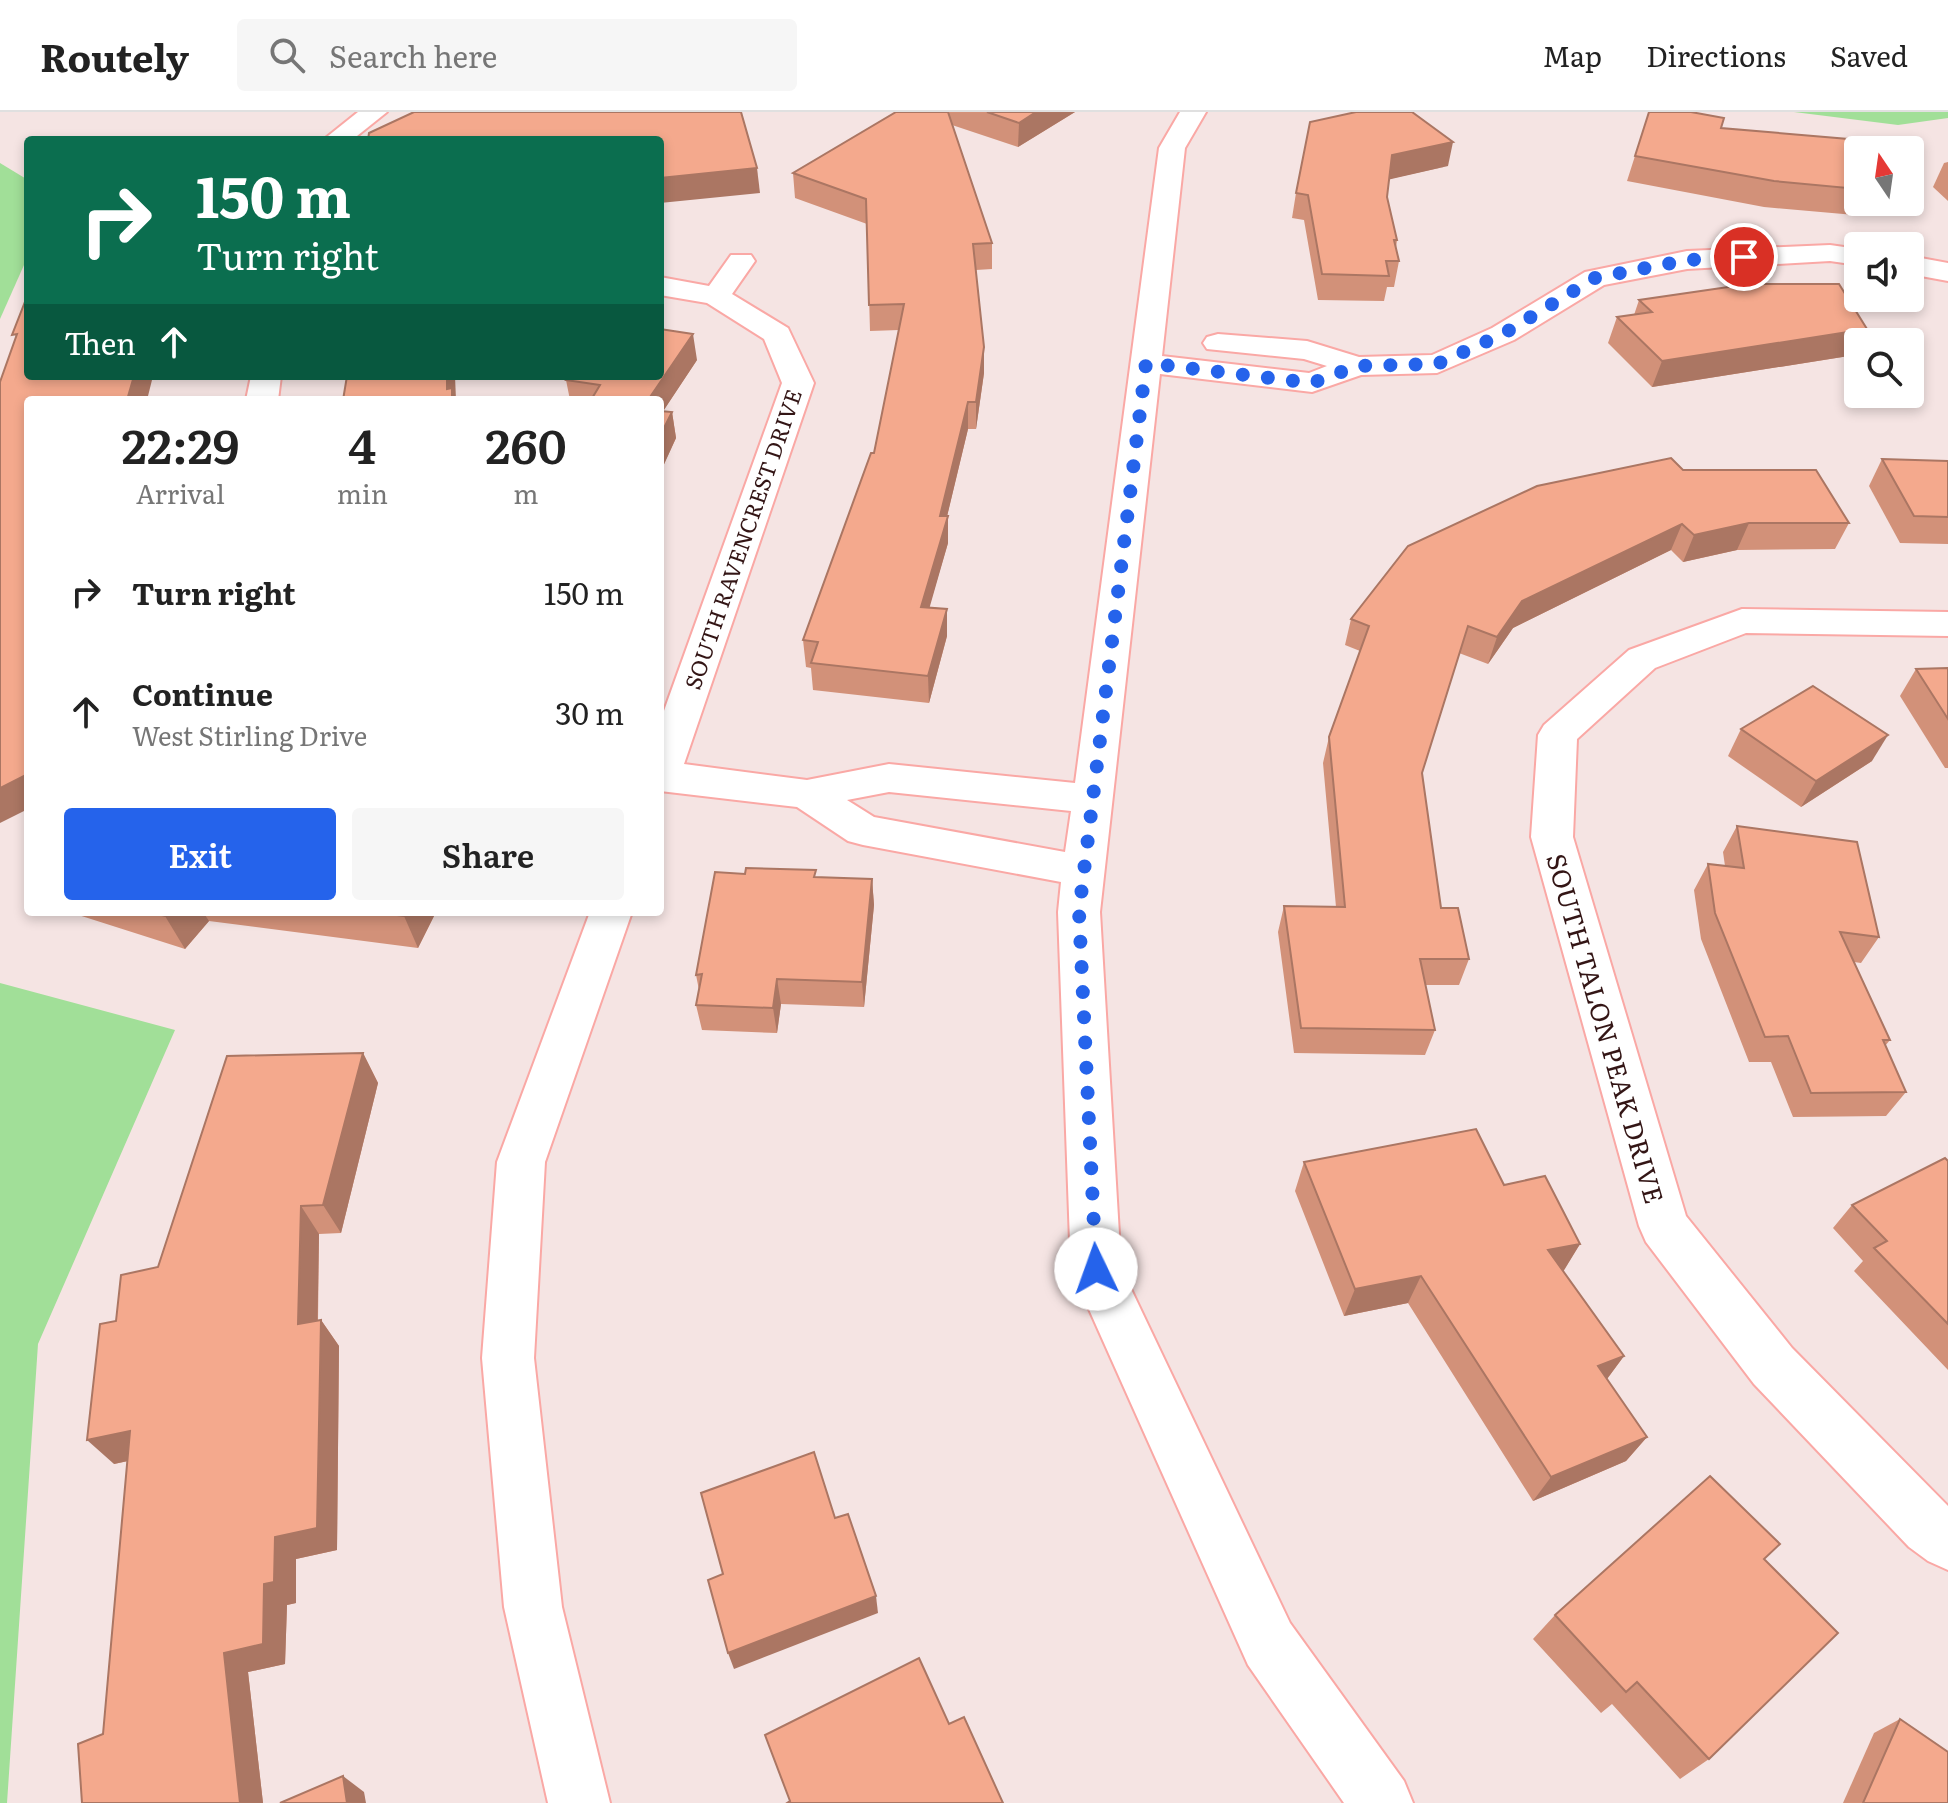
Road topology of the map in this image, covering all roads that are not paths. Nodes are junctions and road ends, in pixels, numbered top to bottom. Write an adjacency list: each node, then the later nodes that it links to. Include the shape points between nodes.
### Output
1 (1193, 112): 10 (street, via 1172,148)
2 (362, 114): 3 (street)
3 (340, 136)
4 (1844, 255): 10 (street, via 1687,260 1595,278 1503,334 1437,364 1357,366 1312,383)
5 (741, 261): 9 (street)
6 (1924, 268): 7 (street)
7 (1948, 272)
8 (664, 287): 9 (street, SOUTH RAVENCREST DRIVE)
9 (716, 296): 12 (street, SOUTH RAVENCREST DRIVE, via 777,334 798,383)
10 (1147, 351): 15 (street)
11 (1948, 624): 18 (street, SOUTH TALON PEAK DRIVE, via 1742,621 1642,659 1558,735 1552,837 1664,1226 1773,1366)
12 (664, 764)
13 (664, 776): 14 (street)
14 (807, 794): 15 (street, via 889,778); 16 (street, via 863,830)
15 (1093, 799): 16 (street)
16 (1084, 871): 20 (street, via 1079,912 1096,1269 1269,1644)
17 (610, 916): 19 (street, via 521,1162 508,1358 533,1607)
18 (1948, 1541)
19 (579, 1803)
20 (1382, 1803)

